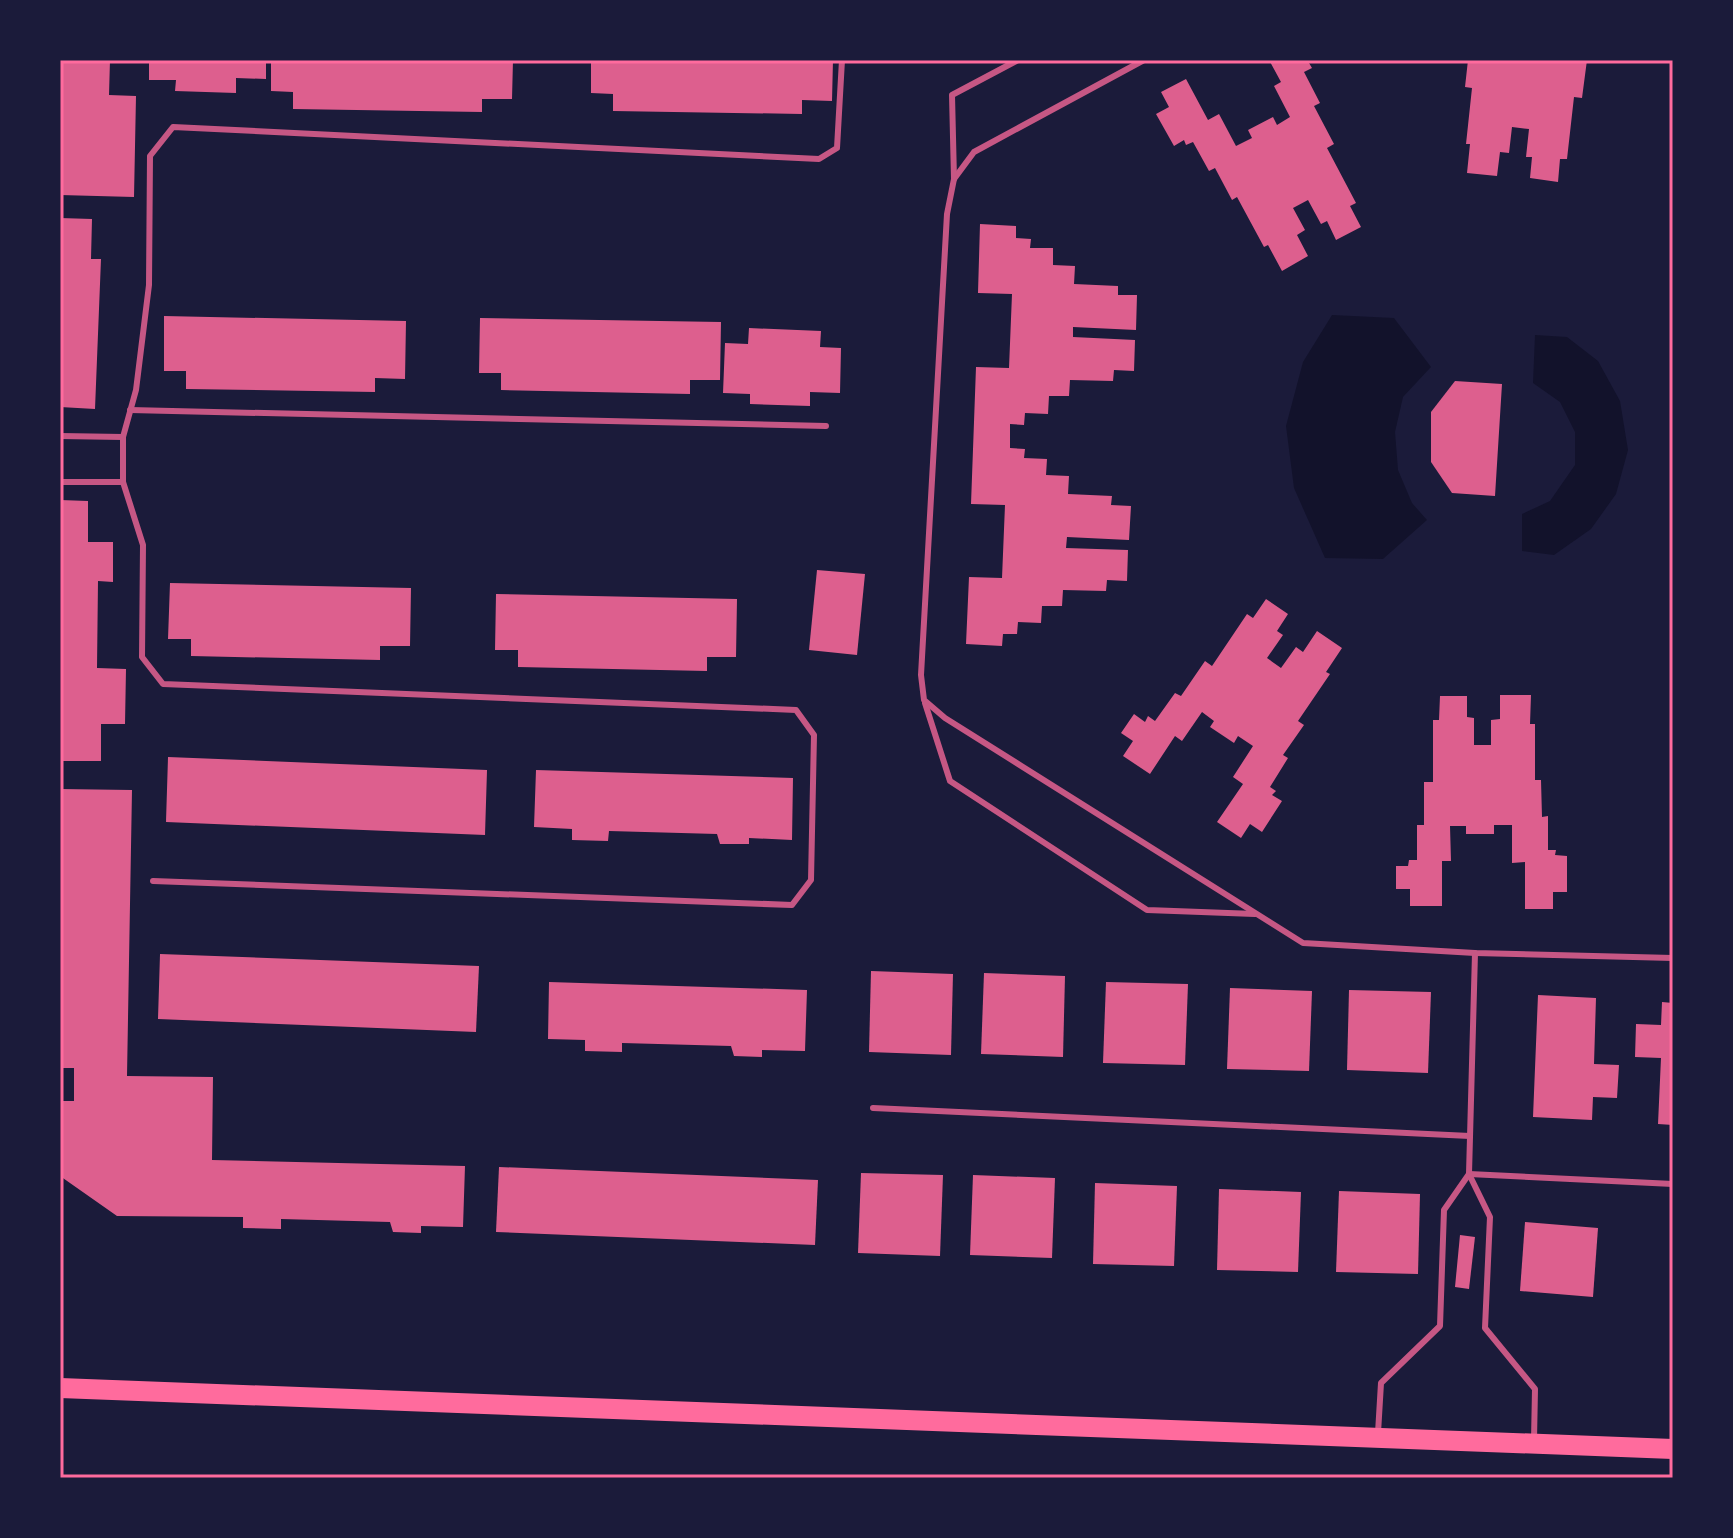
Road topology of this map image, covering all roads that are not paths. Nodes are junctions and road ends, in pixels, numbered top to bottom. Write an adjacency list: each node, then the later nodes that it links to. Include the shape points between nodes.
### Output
1 (842, 60): 5 (lane, via 837,148 819,159 173,127 150,156 149,285)
2 (1018, 60): 4 (lane, via 952,95)
3 (1144, 60): 4 (lane, via 974,152)
4 (954, 179): 11 (lane, via 946,230 921,675)
5 (130, 410): 6 (lane); 8 (lane)
6 (826, 426)
7 (60, 436): 8 (lane)
8 (123, 437): 10 (lane)
9 (60, 482): 10 (lane)
10 (123, 482): 12 (lane, via 143,545 142,657 163,684 796,710 814,735 811,880 792,905)
11 (924, 700): 13 (lane); 13 (lane, via 950,781 1147,910)
12 (153, 881)
13 (1257, 914): 14 (lane, via 1303,943)
14 (1475, 953): 15 (lane); 17 (lane)
15 (1673, 958)
16 (873, 1108): 17 (lane)
17 (1470, 1136): 18 (lane)
18 (1469, 1174): 19 (lane); 21 (lane, via 1444,1210 1440,1326 1381,1383); 22 (lane, via 1490,1217 1485,1328 1535,1389)
19 (1673, 1184)
20 (60, 1388): 21 (main road)
21 (1377, 1438): 22 (main road)
22 (1534, 1443): 23 (main road)
23 (1673, 1449)

